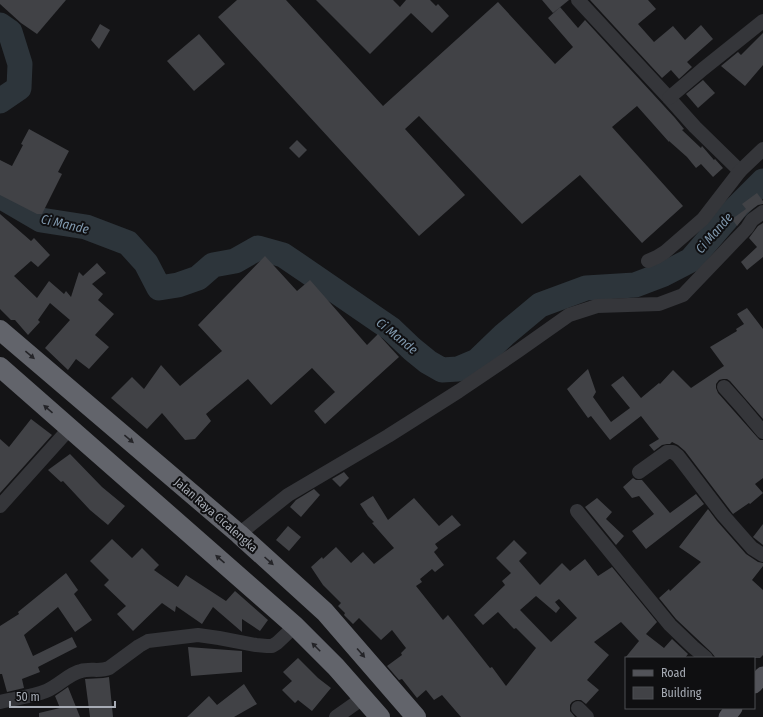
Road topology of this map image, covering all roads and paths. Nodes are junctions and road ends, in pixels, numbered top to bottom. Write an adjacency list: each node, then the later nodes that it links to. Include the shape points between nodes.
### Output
1 (578, 0): 3 (street)
2 (763, 21): 3 (street)
3 (669, 98): 5 (street)
4 (763, 149): 5 (street)
5 (740, 171): 7 (street, via 703,218 666,252)
6 (763, 212): 16 (street, via 752,220 682,295 659,304 597,306 569,315 459,391 288,495)
7 (648, 261)
8 (0, 330): 16 (highway, Jalan Raya Cicalengka, one-way to 16)
9 (0, 367): 11 (highway, one-way to 9)
10 (724, 387): 12 (street)
11 (70, 428): 14 (street); 18 (highway, one-way to 11)
12 (763, 432)
13 (639, 472): 17 (street, via 667,452 673,452 723,515 752,548)
14 (0, 506)
15 (577, 511): 19 (street, via 670,625)
16 (239, 534): 27 (highway, Jalan Raya Cicalengka, one-way to 27, via 325,612)
17 (763, 555)
18 (295, 626): 22 (highway, one-way to 18); 23 (street, via 272,646 198,636 148,641 105,670 76,672 46,691)
19 (705, 657)
20 (763, 675): 21 (main road)
21 (755, 684)
22 (363, 698): 25 (street); 26 (highway)
23 (0, 702)
24 (733, 709): 28 (main road)
25 (336, 717)
26 (380, 717)
27 (416, 717)
28 (727, 717)

